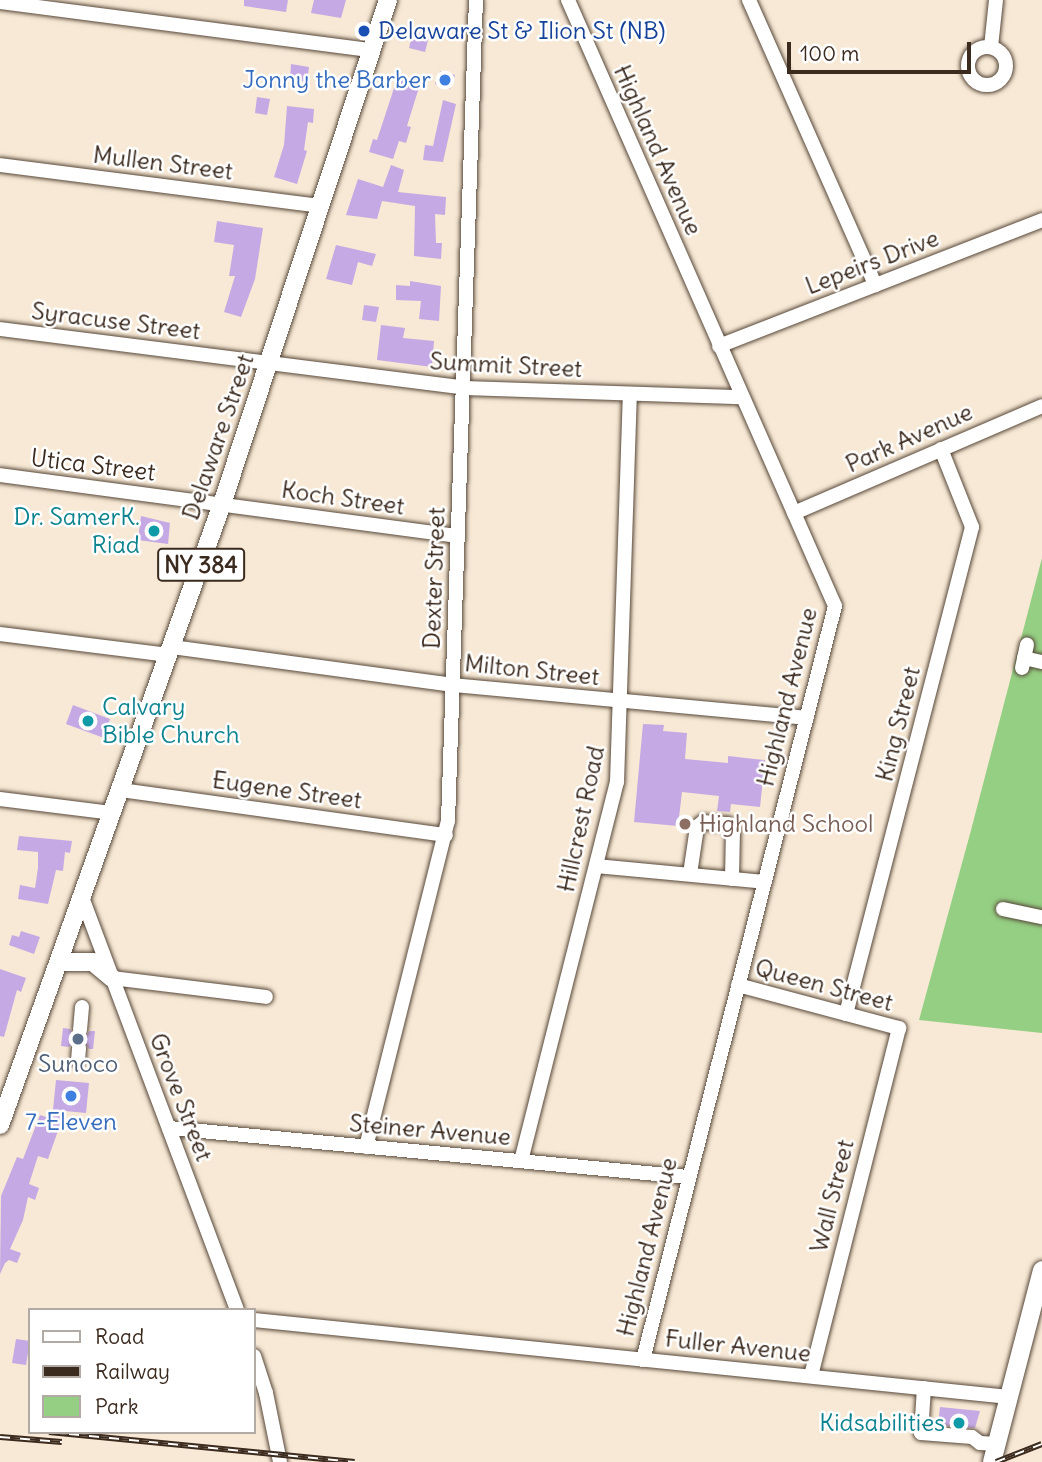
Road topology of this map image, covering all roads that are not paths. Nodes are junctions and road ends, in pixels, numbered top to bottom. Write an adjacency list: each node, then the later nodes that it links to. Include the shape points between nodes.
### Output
1 (388, 0): 8 (main road, Delaware Street / NY 384)
2 (475, 0): 16 (street, Dexter Street)
3 (568, 0): 14 (street, Highland Avenue)
4 (749, 0): 12 (street)
5 (996, 0): 7 (street)
6 (0, 2): 8 (street)
7 (991, 47)
8 (372, 50): 10 (main road, Delaware Street / NY 384)
9 (0, 165): 10 (street, Mullen Street)
10 (320, 206): 15 (main road, Delaware Street / NY 384)
11 (1042, 220): 12 (street, Lepeirs Drive)
12 (875, 285): 14 (street, Lepeirs Drive)
13 (0, 329): 15 (street, Syracuse Street)
14 (719, 346): 18 (street, Highland Avenue)
15 (269, 363): 16 (street, Summit Street); 22 (main road, Delaware Street / NY 384)
16 (464, 388): 17 (street, Summit Street); 24 (street, Dexter Street)
17 (630, 394): 18 (street, Summit Street); 30 (street, Hillcrest Road)
18 (742, 397): 23 (street, Highland Avenue)
19 (1042, 406): 20 (street, Park Avenue)
20 (941, 449): 23 (street, Park Avenue); 48 (street, King Street, via 972,527)
21 (0, 475): 22 (street, Utica Street)
22 (222, 504): 24 (street, Koch Street); 26 (main road, Delaware Street / NY 384)
23 (794, 513): 31 (street, Highland Avenue, via 835,606)
24 (457, 537): 29 (street, Dexter Street)
25 (0, 634): 26 (street, Milton Street)
26 (171, 651): 29 (street, Milton Street); 32 (main road, Delaware Street / NY 384)
27 (1024, 657): 28 (street)
28 (1042, 662)
29 (453, 685): 30 (street, Milton Street); 35 (street, Dexter Street)
30 (622, 702): 31 (street, Milton Street); 36 (street, Hillcrest Road, via 617,782)
31 (806, 718): 39 (street, Highland Avenue)
32 (121, 790): 34 (main road, Delaware Street / NY 384); 35 (street, Eugene Street)
33 (0, 799): 34 (street)
34 (113, 813): 40 (main road, Delaware Street / NY 384)
35 (446, 835): 53 (street, Dexter Street)
36 (596, 866): 37 (street); 54 (street, Hillcrest Road)
37 (690, 874): 38 (street); 38 (street, via 697,827 703,822 728,824 733,830)
38 (732, 878): 39 (street)
39 (764, 881): 45 (street, Highland Avenue)
40 (83, 900): 43 (main road, Delaware Street / NY 384); 44 (street, Grove Street)
41 (1003, 909): 42 (street)
42 (1042, 916)
43 (60, 962): 44 (main road, via 93,962); 51 (main road, Delaware Street / NY 384)
44 (112, 978): 46 (street); 52 (street, Grove Street)
45 (738, 985): 48 (street, Queen Street); 55 (street, Highland Avenue)
46 (266, 997)
47 (82, 1007): 50 (street)
48 (846, 1014): 49 (street, Queen Street)
49 (899, 1028): 62 (street, Wall Street)
50 (80, 1030)
51 (0, 1125)
52 (169, 1128): 53 (street, Steiner Avenue); 58 (street, Grove Street)
53 (366, 1147): 54 (street, Steiner Avenue)
54 (521, 1161): 55 (street, Steiner Avenue)
55 (688, 1177): 60 (street, Highland Avenue)
56 (1042, 1270): 57 (main road)
57 (1039, 1295): 64 (main road)
58 (236, 1308)
59 (256, 1320): 60 (street, Fuller Avenue)
60 (643, 1360): 62 (street, Fuller Avenue)
61 (256, 1362): 66 (street)
62 (811, 1376): 63 (street, Fuller Avenue)
63 (924, 1388): 64 (street, Fuller Avenue); 65 (street, via 921,1433)
64 (1009, 1397): 65 (main road)
65 (997, 1444): 67 (main road)
66 (280, 1462)
67 (992, 1462)

